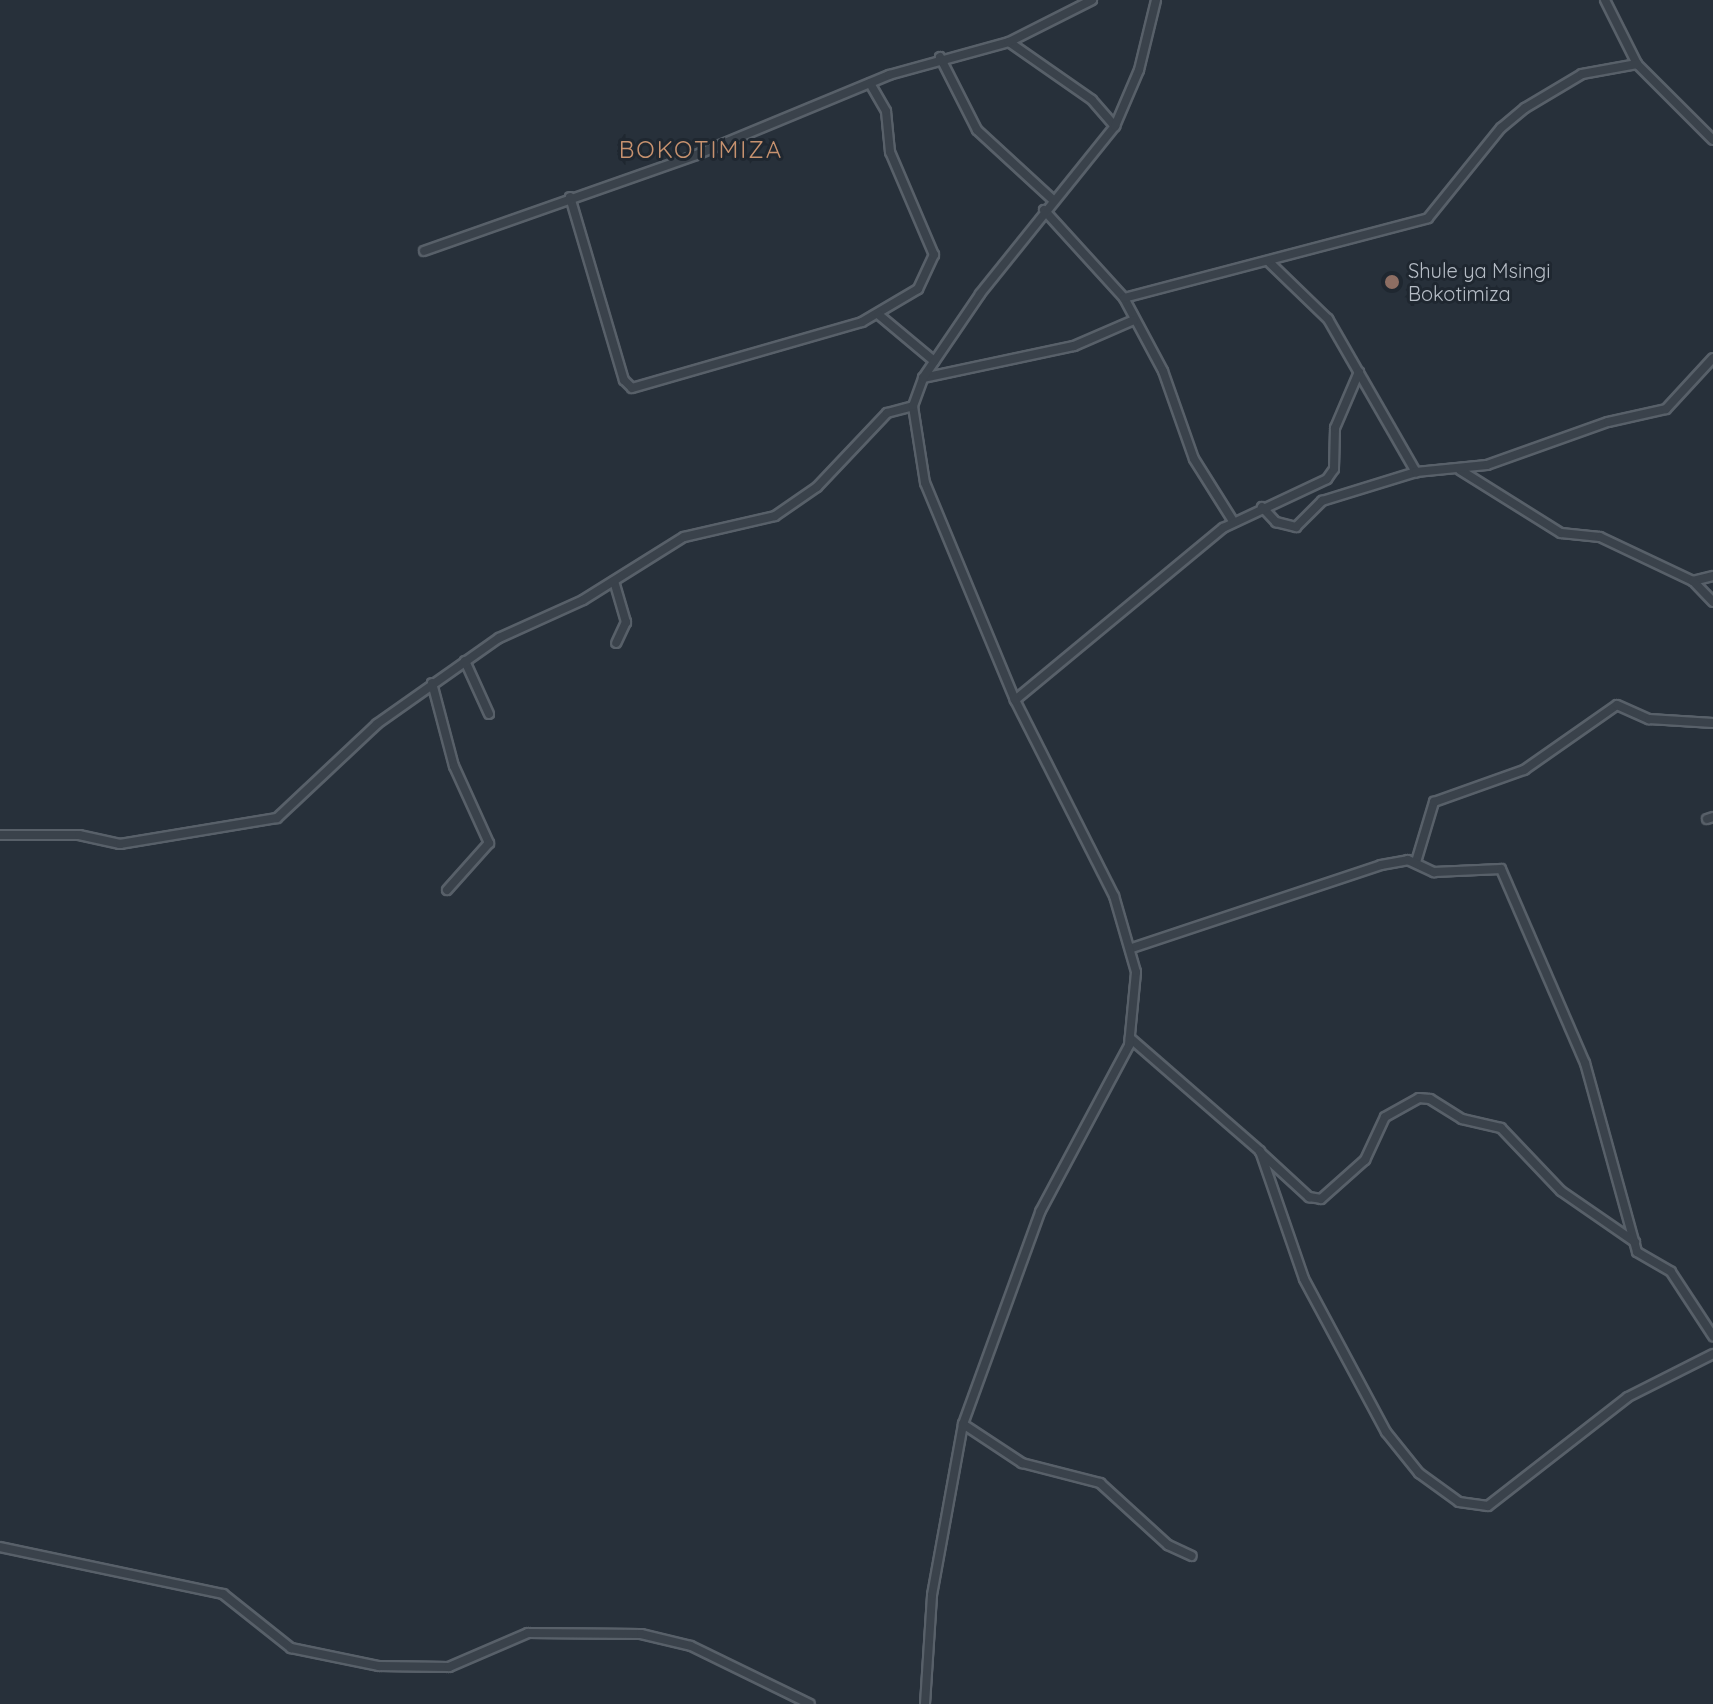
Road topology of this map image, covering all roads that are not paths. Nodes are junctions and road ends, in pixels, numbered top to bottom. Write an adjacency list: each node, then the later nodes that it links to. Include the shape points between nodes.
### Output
1 (1092, 0): 4 (street)
2 (1156, 0): 8 (street, via 1139,70)
3 (1605, 0): 6 (street)
4 (1009, 42): 5 (street); 8 (street, via 1092,100)
5 (940, 57): 7 (street); 11 (street, via 977,130)
6 (1637, 64): 9 (street); 14 (street, via 1582,74 1525,108 1501,128 1428,218)
7 (870, 83): 10 (street, via 696,155); 16 (street, via 886,111 890,152 934,255 918,289)
8 (1115, 126): 11 (street)
9 (1713, 140)
10 (570, 197): 13 (street); 16 (street, via 604,317 632,388)
11 (1053, 200): 12 (street)
12 (1044, 210): 15 (street); 19 (street)
13 (424, 251)
14 (1270, 263): 15 (street); 20 (street, via 1309,296)
15 (1124, 298): 17 (street)
16 (879, 315): 19 (street)
17 (1134, 320): 21 (street, via 1074,346); 26 (street, via 1163,371 1194,459)
18 (1713, 358): 23 (street, via 1666,409)
19 (934, 361): 21 (street)
20 (1359, 372): 24 (street); 25 (street, via 1335,428 1331,475)
21 (923, 378): 22 (street)
22 (913, 406): 28 (street, via 887,413 796,504 775,516 684,537); 34 (street, via 925,483)
23 (1460, 470): 24 (street); 29 (street, via 1561,533 1600,537)
24 (1416, 472): 25 (street, via 1314,504 1296,527 1276,522)
25 (1262, 507): 26 (street)
26 (1233, 521): 34 (street)
27 (1713, 576): 29 (street)
28 (614, 581): 31 (street, via 626,622); 32 (street)
29 (1693, 581): 30 (street)
30 (1713, 602)
31 (616, 643)
32 (465, 661): 33 (street); 35 (street)
33 (432, 683): 37 (street, via 355,742 272,820 120,844 79,835); 39 (street, via 454,766 489,843)
34 (1015, 700): 40 (street, via 1114,896)
35 (489, 714)
36 (1713, 723): 38 (street, via 1649,719 1617,705 1524,770 1434,802)
37 (0, 835)
38 (1416, 862): 40 (street, via 1338,877 1206,928); 43 (street, via 1434,872 1486,865 1505,874 1585,1063)
39 (447, 890)
40 (1132, 948): 41 (street)
41 (1130, 1038): 42 (street); 46 (street, via 1111,1085 1040,1212)
42 (1260, 1151): 43 (street, via 1309,1197 1321,1199 1365,1160 1385,1117 1419,1098 1430,1099 1462,1119 1501,1128 1561,1191); 45 (street, via 1304,1279 1386,1432 1419,1473 1459,1502 1488,1506 1628,1397)
43 (1635, 1242): 44 (street, via 1641,1257 1671,1272)
44 (1713, 1336)
45 (1713, 1354)
46 (963, 1424): 48 (street, via 1022,1463 1100,1483 1168,1545); 50 (street, via 932,1595)
47 (0, 1547): 49 (street, via 212,1591 241,1604 291,1648 379,1666 449,1667 528,1633 641,1634 703,1651)
48 (1192, 1556)
49 (810, 1704)
50 (925, 1704)

